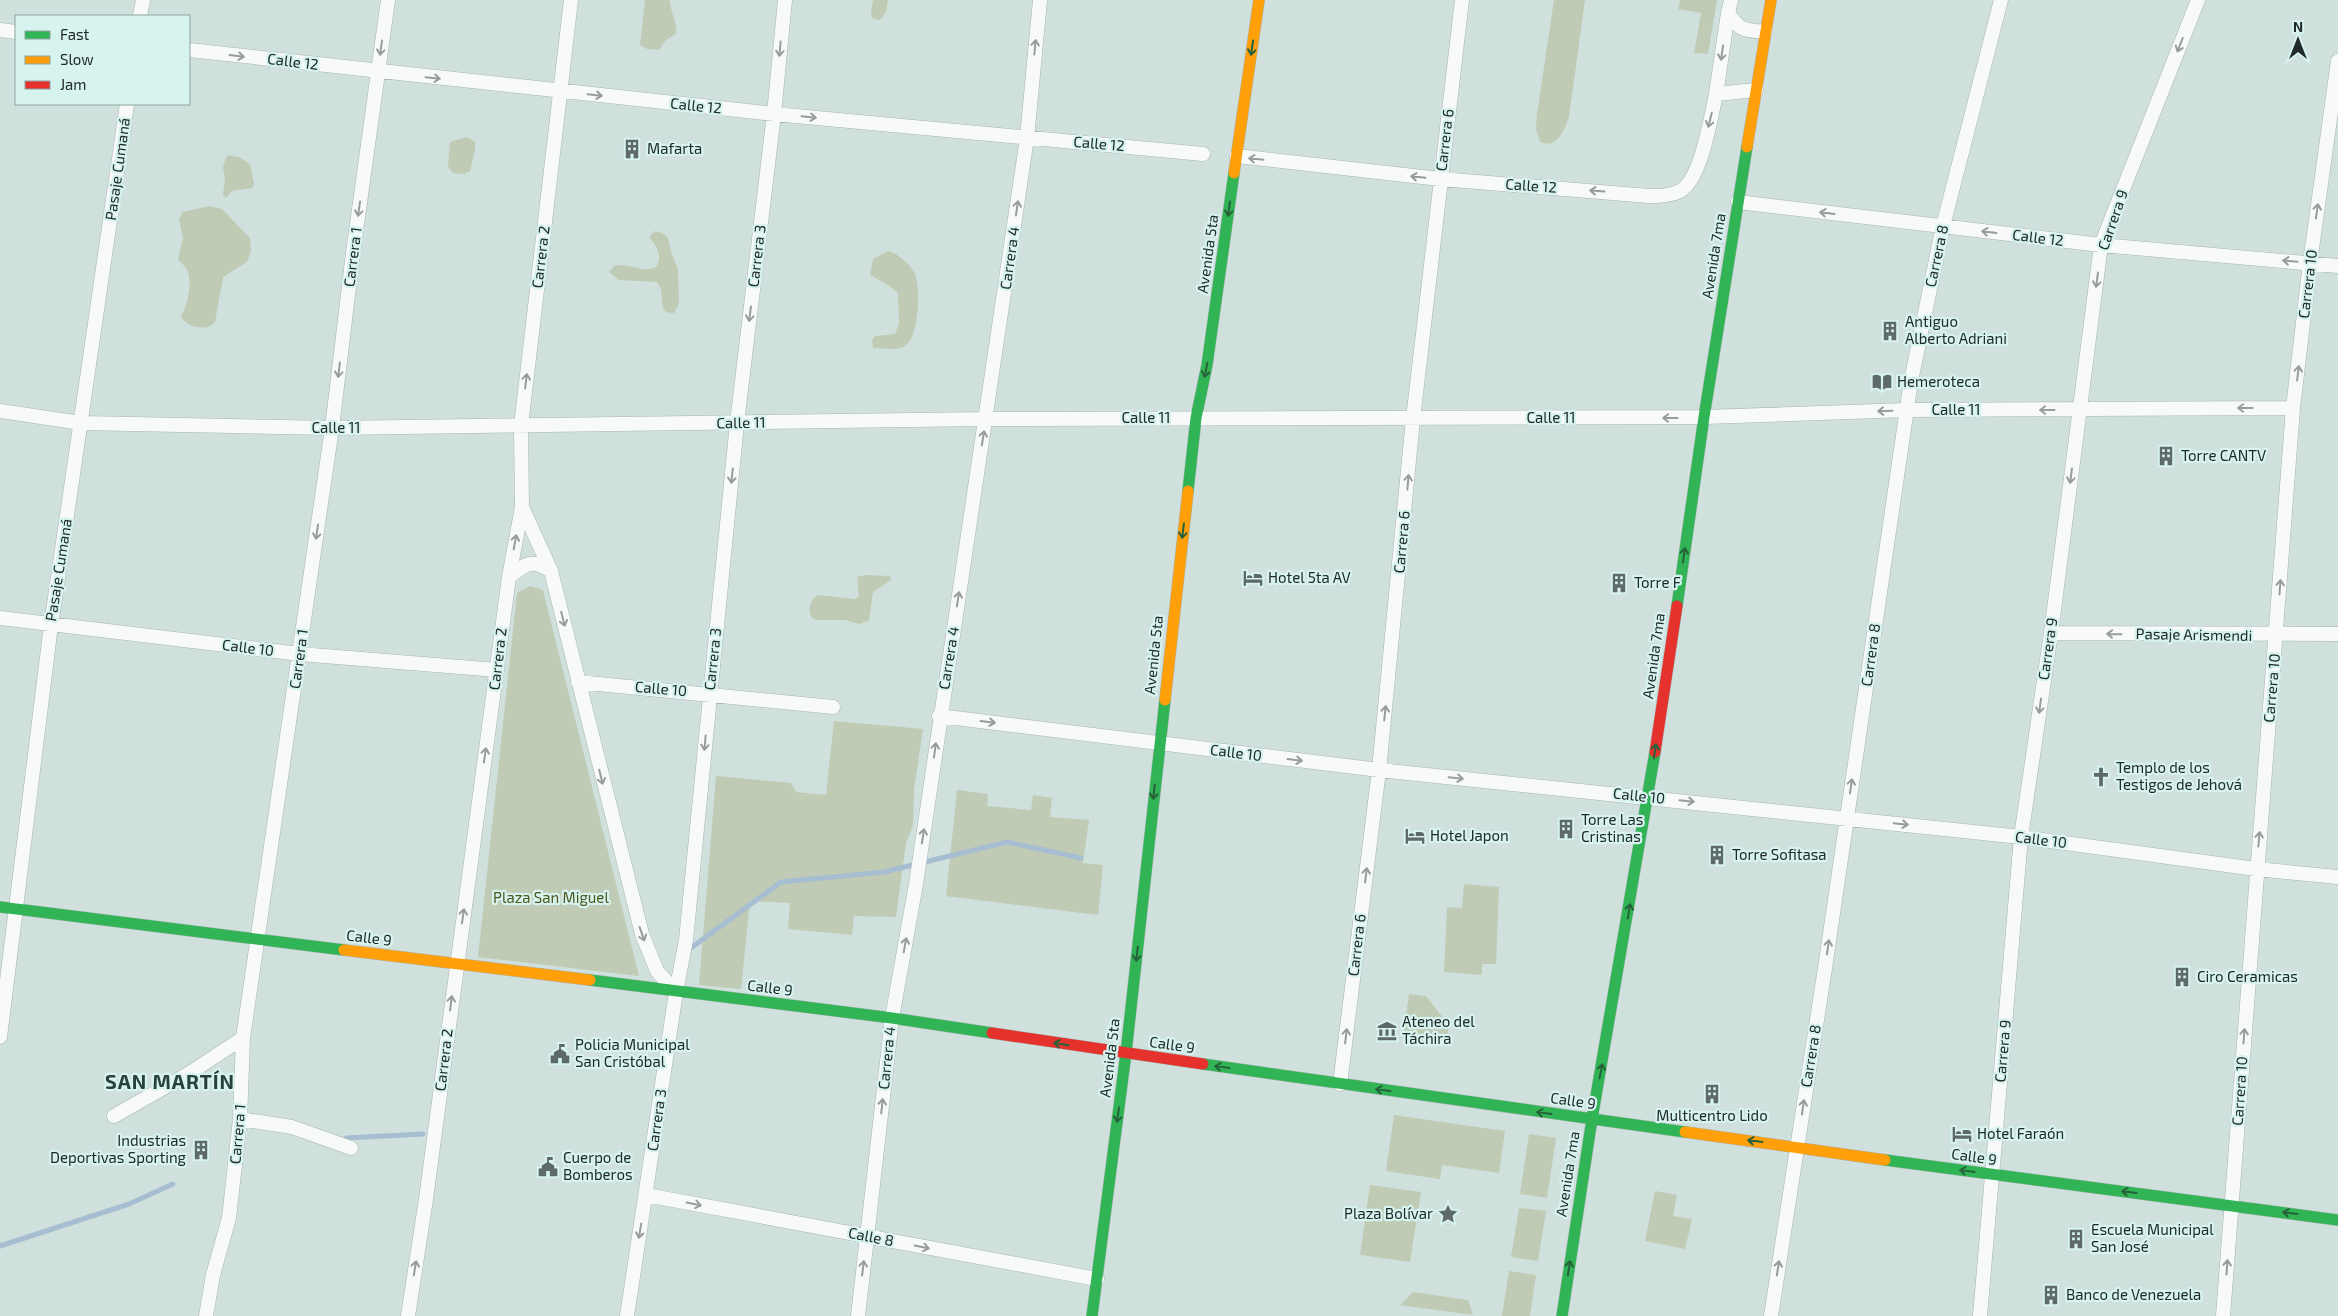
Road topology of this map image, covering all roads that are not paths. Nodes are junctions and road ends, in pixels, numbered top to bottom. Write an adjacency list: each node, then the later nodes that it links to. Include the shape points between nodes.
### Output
1 (143, 0): 12 (street)
2 (388, 0): 18 (street, Carrera 1, one-way to 18)
3 (571, 0): 20 (street, Carrera 2)
4 (785, 0): 23 (street, Carrera 3, one-way to 23)
5 (1040, 0): 24 (street, Carrera 4, one-way to 5)
6 (1260, 0): 26 (street, Avenida 5ta, one-way to 26)
7 (1462, 0): 27 (street, Carrera 6)
8 (1771, 0): 15 (street, Avenida 7ma)
9 (2001, 0): 29 (street, Carrera 8)
10 (2198, 0): 30 (street, Carrera 9, one-way to 30)
11 (1729, 6): 15 (street, via 1739,28); 21 (street, Calle 12, one-way to 21)
12 (140, 15)
13 (0, 30): 14 (street)
14 (15, 32)
15 (1765, 32): 19 (street, Avenida 7ma)
16 (190, 50): 18 (street, Calle 12, one-way to 18)
17 (2338, 61): 31 (street, Carrera 10, one-way to 17)
18 (378, 72): 20 (street, Calle 12, one-way to 20); 44 (street, Carrera 1, one-way to 44)
19 (1756, 90): 21 (street); 28 (street, Avenida 7ma)
20 (561, 92): 23 (street, Calle 12, one-way to 23); 43 (street, Carrera 2, one-way to 20)
21 (1716, 94): 27 (street, Calle 12, one-way to 27, via 1695,174 1682,190 1666,195)
22 (127, 105): 41 (street, Pasaje Cumaná)
23 (774, 114): 24 (street, Calle 12, one-way to 24); 42 (street, Carrera 3, one-way to 42)
24 (1027, 138): 25 (street, Calle 12); 39 (street, Carrera 4, one-way to 24)
25 (1203, 154)
26 (1237, 156): 27 (street, Calle 12, one-way to 26); 38 (street, Avenida 5ta, one-way to 38, via 1207,365)
27 (1440, 179): 40 (street, Carrera 6)
28 (1738, 202): 29 (street, Calle 12, one-way to 28); 37 (street, Avenida 7ma)
29 (1943, 226): 30 (street, Calle 12, one-way to 29); 34 (street, Carrera 8)
30 (2102, 245): 31 (street, Calle 12, one-way to 30); 35 (street, Carrera 9, one-way to 35)
31 (2310, 263): 32 (street, Calle 12); 33 (street, Carrera 10, one-way to 31)
32 (2338, 266)
33 (2293, 408): 35 (street, Calle 11, one-way to 35); 52 (street, Carrera 10, one-way to 33)
34 (1907, 410): 35 (street, Calle 11, one-way to 34); 37 (street, Calle 11, one-way to 37); 62 (street, Carrera 8, one-way to 34)
35 (2079, 410): 50 (street, Carrera 9, one-way to 50)
36 (0, 411): 41 (street, Calle 11)
37 (1704, 417): 40 (street, Calle 11, one-way to 40); 61 (street, Avenida 7ma, one-way to 37)
38 (1196, 418): 39 (street, Calle 11); 40 (street, Calle 11); 59 (street, Avenida 5ta, one-way to 59)
39 (986, 419): 42 (street, Calle 11); 58 (street, Carrera 4, one-way to 39)
40 (1413, 419): 60 (street, Carrera 6, one-way to 40)
41 (82, 423): 44 (street, Calle 11); 49 (street, Pasaje Cumaná)
42 (737, 423): 43 (street, Calle 11); 56 (street, Carrera 3, one-way to 56)
43 (521, 426): 44 (street, Calle 11); 45 (street, Carrera 2)
44 (332, 428): 53 (street, Carrera 1, one-way to 53)
45 (522, 507): 46 (street); 47 (street, Carrera 2, one-way to 45)
46 (551, 571): 47 (street, via 533,563); 55 (street, one-way to 55)
47 (509, 577): 54 (street, Carrera 2)
48 (0, 618): 49 (street, Calle 10)
49 (51, 625): 53 (street, Calle 10); 67 (street, Pasaje Cumaná)
50 (2051, 634): 52 (street, Pasaje Arismendi, one-way to 50); 63 (street, Carrera 9, one-way to 63)
51 (2338, 634): 52 (street, Pasaje Arismendi)
52 (2277, 636): 64 (street, Carrera 10, one-way to 52)
53 (300, 654): 54 (street, Calle 10); 68 (street, Carrera 1)
54 (497, 670): 69 (street, Carrera 2, one-way to 54)
55 (578, 682): 56 (street, Calle 10); 70 (street, one-way to 70, via 642,934 657,971)
56 (710, 694): 57 (street, Calle 10); 70 (street, Carrera 3, one-way to 70, via 686,940)
57 (833, 707)
58 (940, 716): 59 (street, Calle 10, one-way to 59); 71 (street, Carrera 4, one-way to 58, via 916,884)
59 (1159, 744): 60 (street, Calle 10, one-way to 60); 74 (street, Avenida 5ta, one-way to 74)
60 (1379, 770): 61 (street, Calle 10, one-way to 61); 75 (street, Carrera 6, one-way to 60)
61 (1647, 797): 62 (street, Calle 10, one-way to 62); 78 (street, Avenida 7ma, one-way to 61)
62 (1846, 818): 63 (street, Calle 10, one-way to 63); 79 (street, Carrera 8, one-way to 62)
63 (2021, 837): 64 (street, Calle 10); 81 (street, Carrera 9)
64 (2256, 869): 65 (street, Calle 10); 83 (street, Carrera 10, one-way to 64)
65 (2338, 877)
66 (0, 907): 67 (street, Calle 9)
67 (17, 909): 68 (street, Calle 9); 72 (street, Pasaje Cumaná)
68 (258, 939): 69 (street, Calle 9); 73 (street, Carrera 1)
69 (456, 964): 70 (street, Calle 9); 88 (street, Carrera 2, one-way to 69)
70 (676, 992): 71 (street, Calle 9); 82 (street, Carrera 3)
71 (892, 1018): 74 (street, Calle 9, one-way to 71); 85 (street, Carrera 4, one-way to 71)
72 (0, 1037)
73 (243, 1038): 76 (street); 77 (street, Carrera 1)
74 (1126, 1053): 75 (street, Calle 9, one-way to 74); 86 (street, Avenida 5ta, one-way to 86)
75 (1340, 1084): 78 (street, Calle 9, one-way to 75)
76 (114, 1116)
77 (240, 1119): 80 (street, via 292,1127); 87 (street, Carrera 1, via 229,1218 213,1275)
78 (1592, 1119): 79 (street, Calle 9, one-way to 78); 92 (street, Avenida 7ma, one-way to 78)
79 (1797, 1146): 81 (street, Calle 9, one-way to 79); 93 (street, Carrera 8, one-way to 79)
80 (351, 1148)
81 (1992, 1175): 83 (street, Calle 9, one-way to 81); 94 (street, Carrera 9)
82 (646, 1195): 85 (street, Calle 8, one-way to 85); 89 (street, Carrera 3, one-way to 89)
83 (2231, 1205): 84 (street, Calle 9, one-way to 83); 95 (street, Carrera 10, one-way to 83)
84 (2338, 1220)
85 (867, 1236): 86 (street, Calle 8, one-way to 86); 90 (street, Carrera 4, one-way to 85)
86 (1097, 1279): 91 (street, Avenida 5ta)
87 (206, 1316)
88 (408, 1316)
89 (627, 1316)
90 (858, 1316)
91 (1092, 1316)
92 (1562, 1316)
93 (1771, 1316)
94 (1980, 1316)
95 (2223, 1316)

